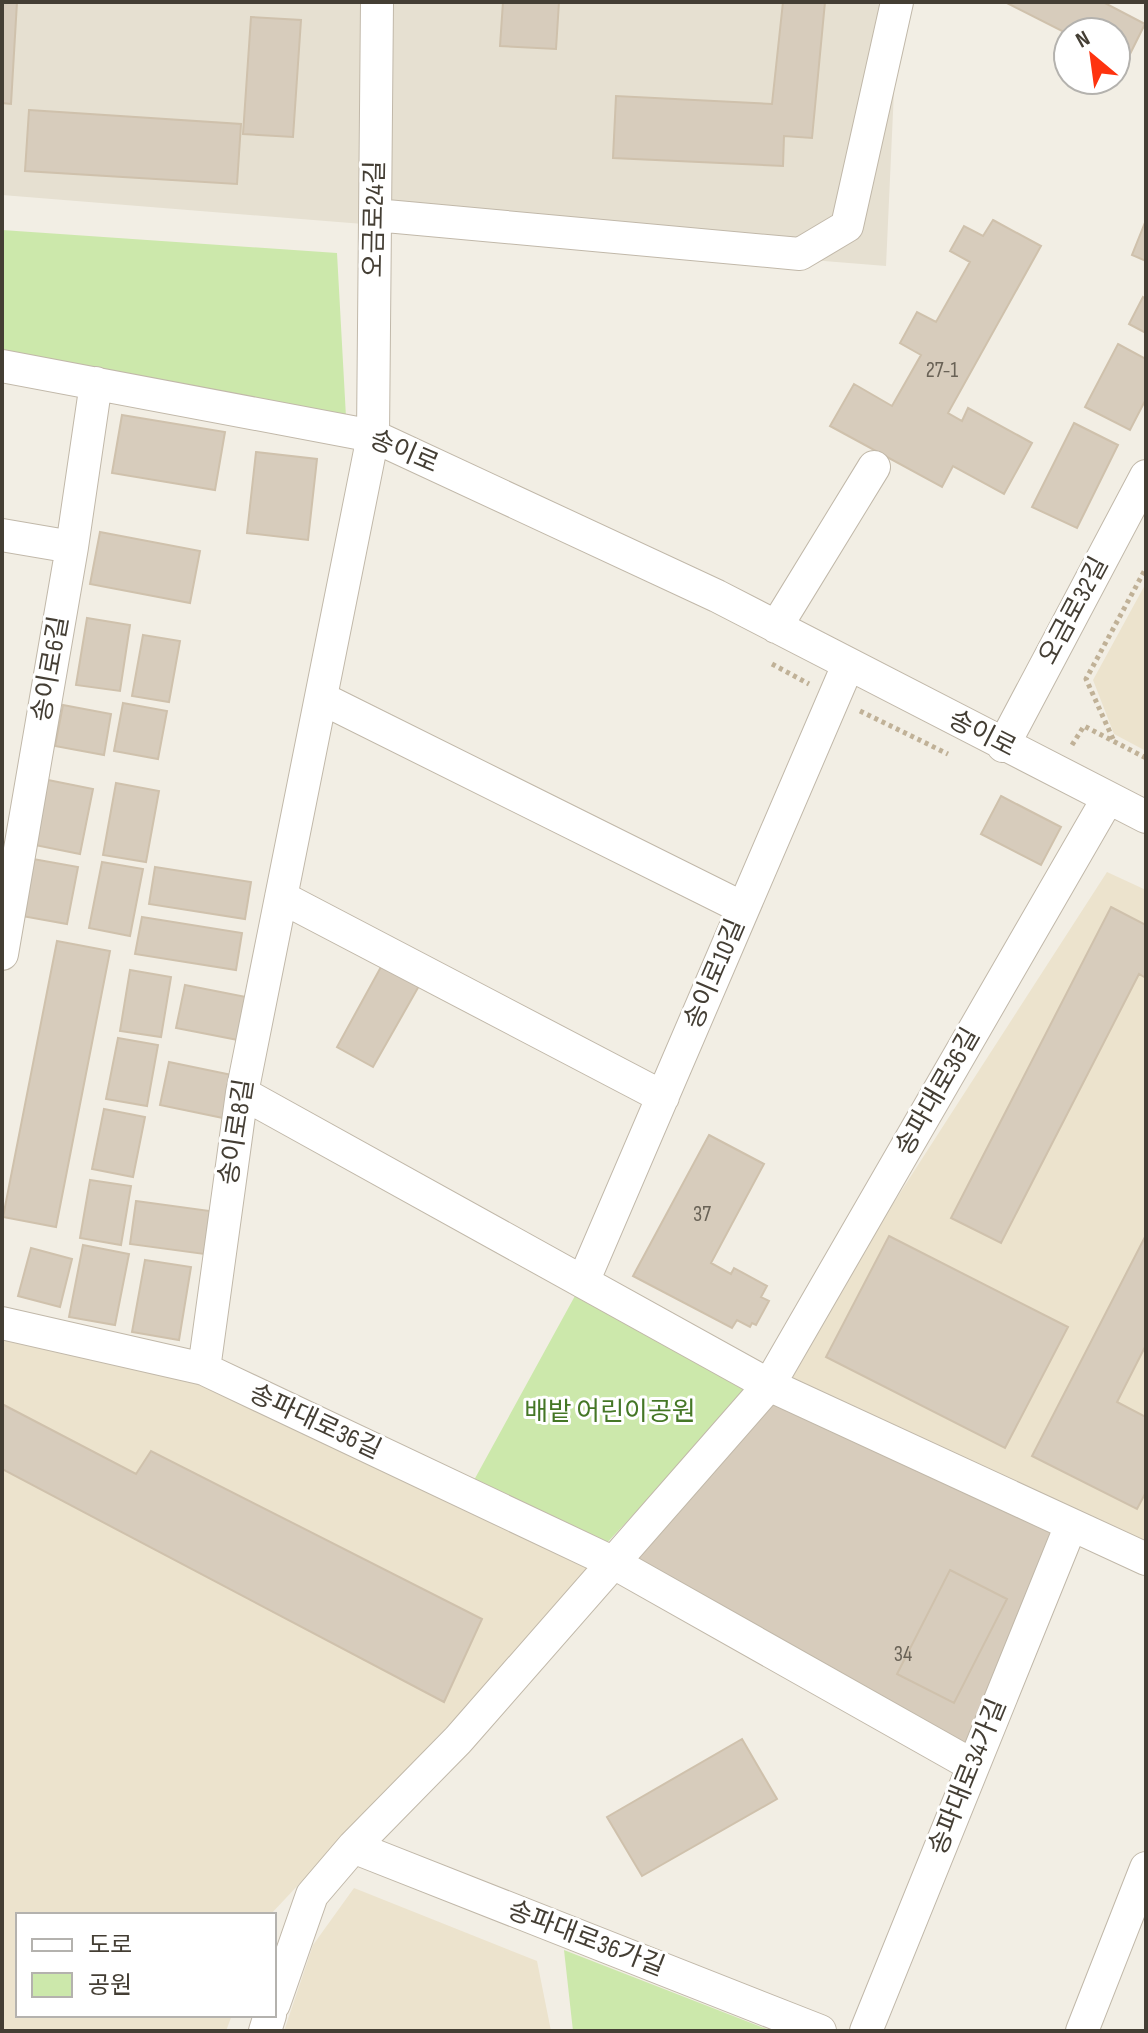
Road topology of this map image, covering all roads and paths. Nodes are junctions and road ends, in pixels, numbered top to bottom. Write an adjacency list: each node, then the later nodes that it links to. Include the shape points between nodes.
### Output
1 (377, 2): 3 (street, 오금로24길)
2 (897, 2): 3 (street, via 847,226 800,254)
3 (375, 215): 6 (street, 오금로24길)
4 (2, 366): 5 (street, 송이로)
5 (96, 383): 6 (street, 송이로); 10 (street, 송이로6길)
6 (373, 436): 12 (street, 송이로); 15 (street, 송이로8길)
7 (874, 467): 12 (street)
8 (1146, 476): 18 (street, 오금로32길)
9 (2, 535): 10 (street)
10 (72, 547): 25 (street, 송이로6길)
11 (1146, 568): 20 (path, via 1086,679 1112,738)
12 (776, 627): 14 (street, 송이로)
13 (765, 660): 16 (path)
14 (848, 665): 16 (street, 송이로10길); 18 (street, 송이로)
15 (321, 698): 23 (street, 송이로8길); 24 (street)
16 (834, 698): 19 (path); 24 (street, 송이로10길)
17 (1084, 726): 20 (path)
18 (1003, 746): 21 (street, 송이로)
19 (949, 755)
20 (1146, 757)
21 (1108, 798): 22 (street, 송이로); 31 (street, 송파대로36길)
22 (1146, 817)
23 (281, 897): 26 (street, 송이로8길); 27 (street)
24 (743, 908): 27 (street, 송이로10길)
25 (2, 954)
26 (242, 1093): 28 (street); 30 (street, 송이로8길)
27 (663, 1097): 28 (street, 송이로10길)
28 (583, 1282): 31 (street)
29 (2, 1323): 30 (street, 송파대로36길)
30 (204, 1369): 34 (street, 송파대로36길)
31 (769, 1385): 32 (street); 34 (street, 송파대로36길)
32 (1071, 1525): 33 (street); 35 (street, 송파대로34가길)
33 (1146, 1559)
34 (614, 1563): 35 (street, 송파대로36길); 36 (street, 송파대로36길, via 458,1740)
35 (972, 1765): 40 (street, 송파대로34가길)
36 (353, 1847): 38 (street, 송파대로36길, via 312,1895); 39 (street, 송파대로36가길)
37 (1143, 1882): 41 (street)
38 (276, 1998)
39 (820, 2031)
40 (866, 2031)
41 (1082, 2031)

